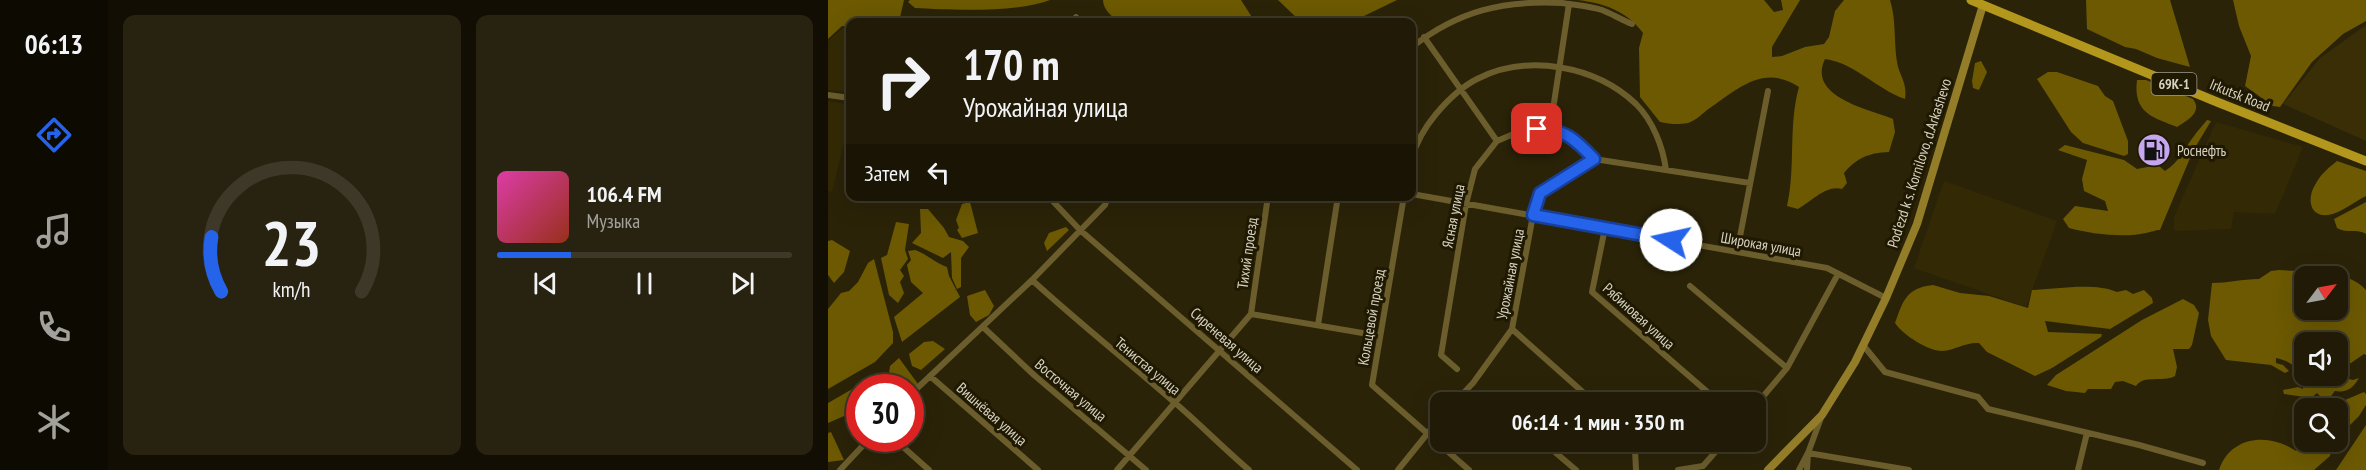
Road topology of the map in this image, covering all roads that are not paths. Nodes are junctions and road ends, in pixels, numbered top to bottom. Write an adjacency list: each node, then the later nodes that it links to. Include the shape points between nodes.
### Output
1 (1971, 0): 3 (main road, Irkutsk Road / 69К-1)
2 (1569, 4): 4 (street, via 1601,10); 5 (street, via 1535,0 1503,3 1475,10); 7 (street)
3 (1983, 5): 16 (main road, Irkutsk Road / 69К-1); 33 (street, Pod'ezd k s. Kornilovo, d.Arkashevo, via 1917,224)
4 (1632, 24)
5 (1424, 37): 6 (street); 8 (street)
6 (1416, 44)
7 (1559, 68): 8 (street, via 1539,65 1508,69 1477,79); 12 (street); 17 (street, via 1582,72 1614,87 1637,106 1654,131)
8 (1461, 90): 13 (street); 14 (street, via 1428,123)
9 (1768, 91): 18 (street)
10 (828, 94): 11 (street)
11 (846, 97)
12 (1550, 129): 13 (street, via 1523,130); 15 (street, via 1576,139)
13 (1497, 141): 25 (street, Ясная улица, via 1475,170)
14 (1416, 149)
15 (1594, 159): 17 (street); 26 (street, Урожайная улица, via 1540,193)
16 (2366, 161)
17 (1666, 170): 18 (street)
18 (1750, 183): 29 (street)
19 (1416, 196): 25 (street, Широкая улица)
20 (1053, 201): 28 (street, Сиреневая улица)
21 (1106, 201): 28 (street)
22 (1267, 201): 34 (street, Тихий проезд)
23 (1337, 201): 35 (street)
24 (1403, 201): 38 (street, Кольцевой проезд)
25 (1466, 204): 26 (street, Широкая улица); 42 (street, Ясная улица, via 1442,355)
26 (1533, 215): 27 (street, Широкая улица); 37 (street, Урожайная улица)
27 (1605, 228): 29 (street, Широкая улица); 47 (street, Рябиновая улица, via 1592,292)
28 (1080, 230): 31 (street); 40 (street, Сиреневая улица)
29 (1737, 252): 30 (street, Широкая улица, via 1827,268)
30 (1838, 274): 33 (street, Широкая улица); 41 (street)
31 (1032, 280): 36 (street); 49 (street, Тенистая улица)
32 (1690, 286): 41 (street)
33 (1886, 298): 39 (street, Pod'ezd k s. Kornilovo, d.Arkashevo)
34 (1251, 314): 35 (street); 40 (street)
35 (1318, 325): 38 (street)
36 (982, 327): 43 (street); 60 (street, Восточная улица)
37 (1512, 329): 45 (street); 46 (street, Урожайная улица)
38 (1380, 336): 52 (street, Кольцевой проезд, via 1372,385)
39 (1863, 345): 50 (street, Pod'ezd k s. Kornilovo, d.Arkashevo); 53 (street, via 1885,372 1978,397 1988,409)
40 (1221, 351): 49 (street); 68 (street, Сиреневая улица)
41 (1787, 368): 48 (street)
42 (1457, 369)
43 (930, 376): 44 (street); 64 (street, Вишнёвая улица)
44 (924, 382)
45 (1464, 392)
46 (1583, 392)
47 (1707, 392)
48 (1766, 393)
49 (1176, 404): 60 (street); 67 (street, Тенистая улица)
50 (1822, 415): 59 (street); 74 (street, Pod'ezd k s. Kornilovo, d.Arkashevo)
51 (1430, 429): 52 (street)
52 (1426, 433): 69 (street); 70 (street, Кольцевой проезд)
53 (2087, 433): 61 (street); 78 (street)
54 (857, 452): 62 (street)
55 (909, 452): 63 (street)
56 (1555, 452): 71 (street)
57 (1635, 452): 72 (street)
58 (1715, 452): 73 (street, via 1703,466)
59 (1808, 453): 75 (street); 76 (street); 77 (street)
60 (1130, 456): 65 (street); 66 (street, Восточная улица)
61 (2203, 463)
62 (840, 470)
63 (929, 470)
64 (1038, 470)
65 (1117, 470)
66 (1146, 470)
67 (1249, 470)
68 (1357, 470)
69 (1398, 470)
70 (1470, 470)
71 (1576, 470)
72 (1636, 470)
73 (1678, 470)
74 (1768, 470)
75 (1799, 470)
76 (1807, 470)
77 (1909, 470)
78 (2078, 470)

